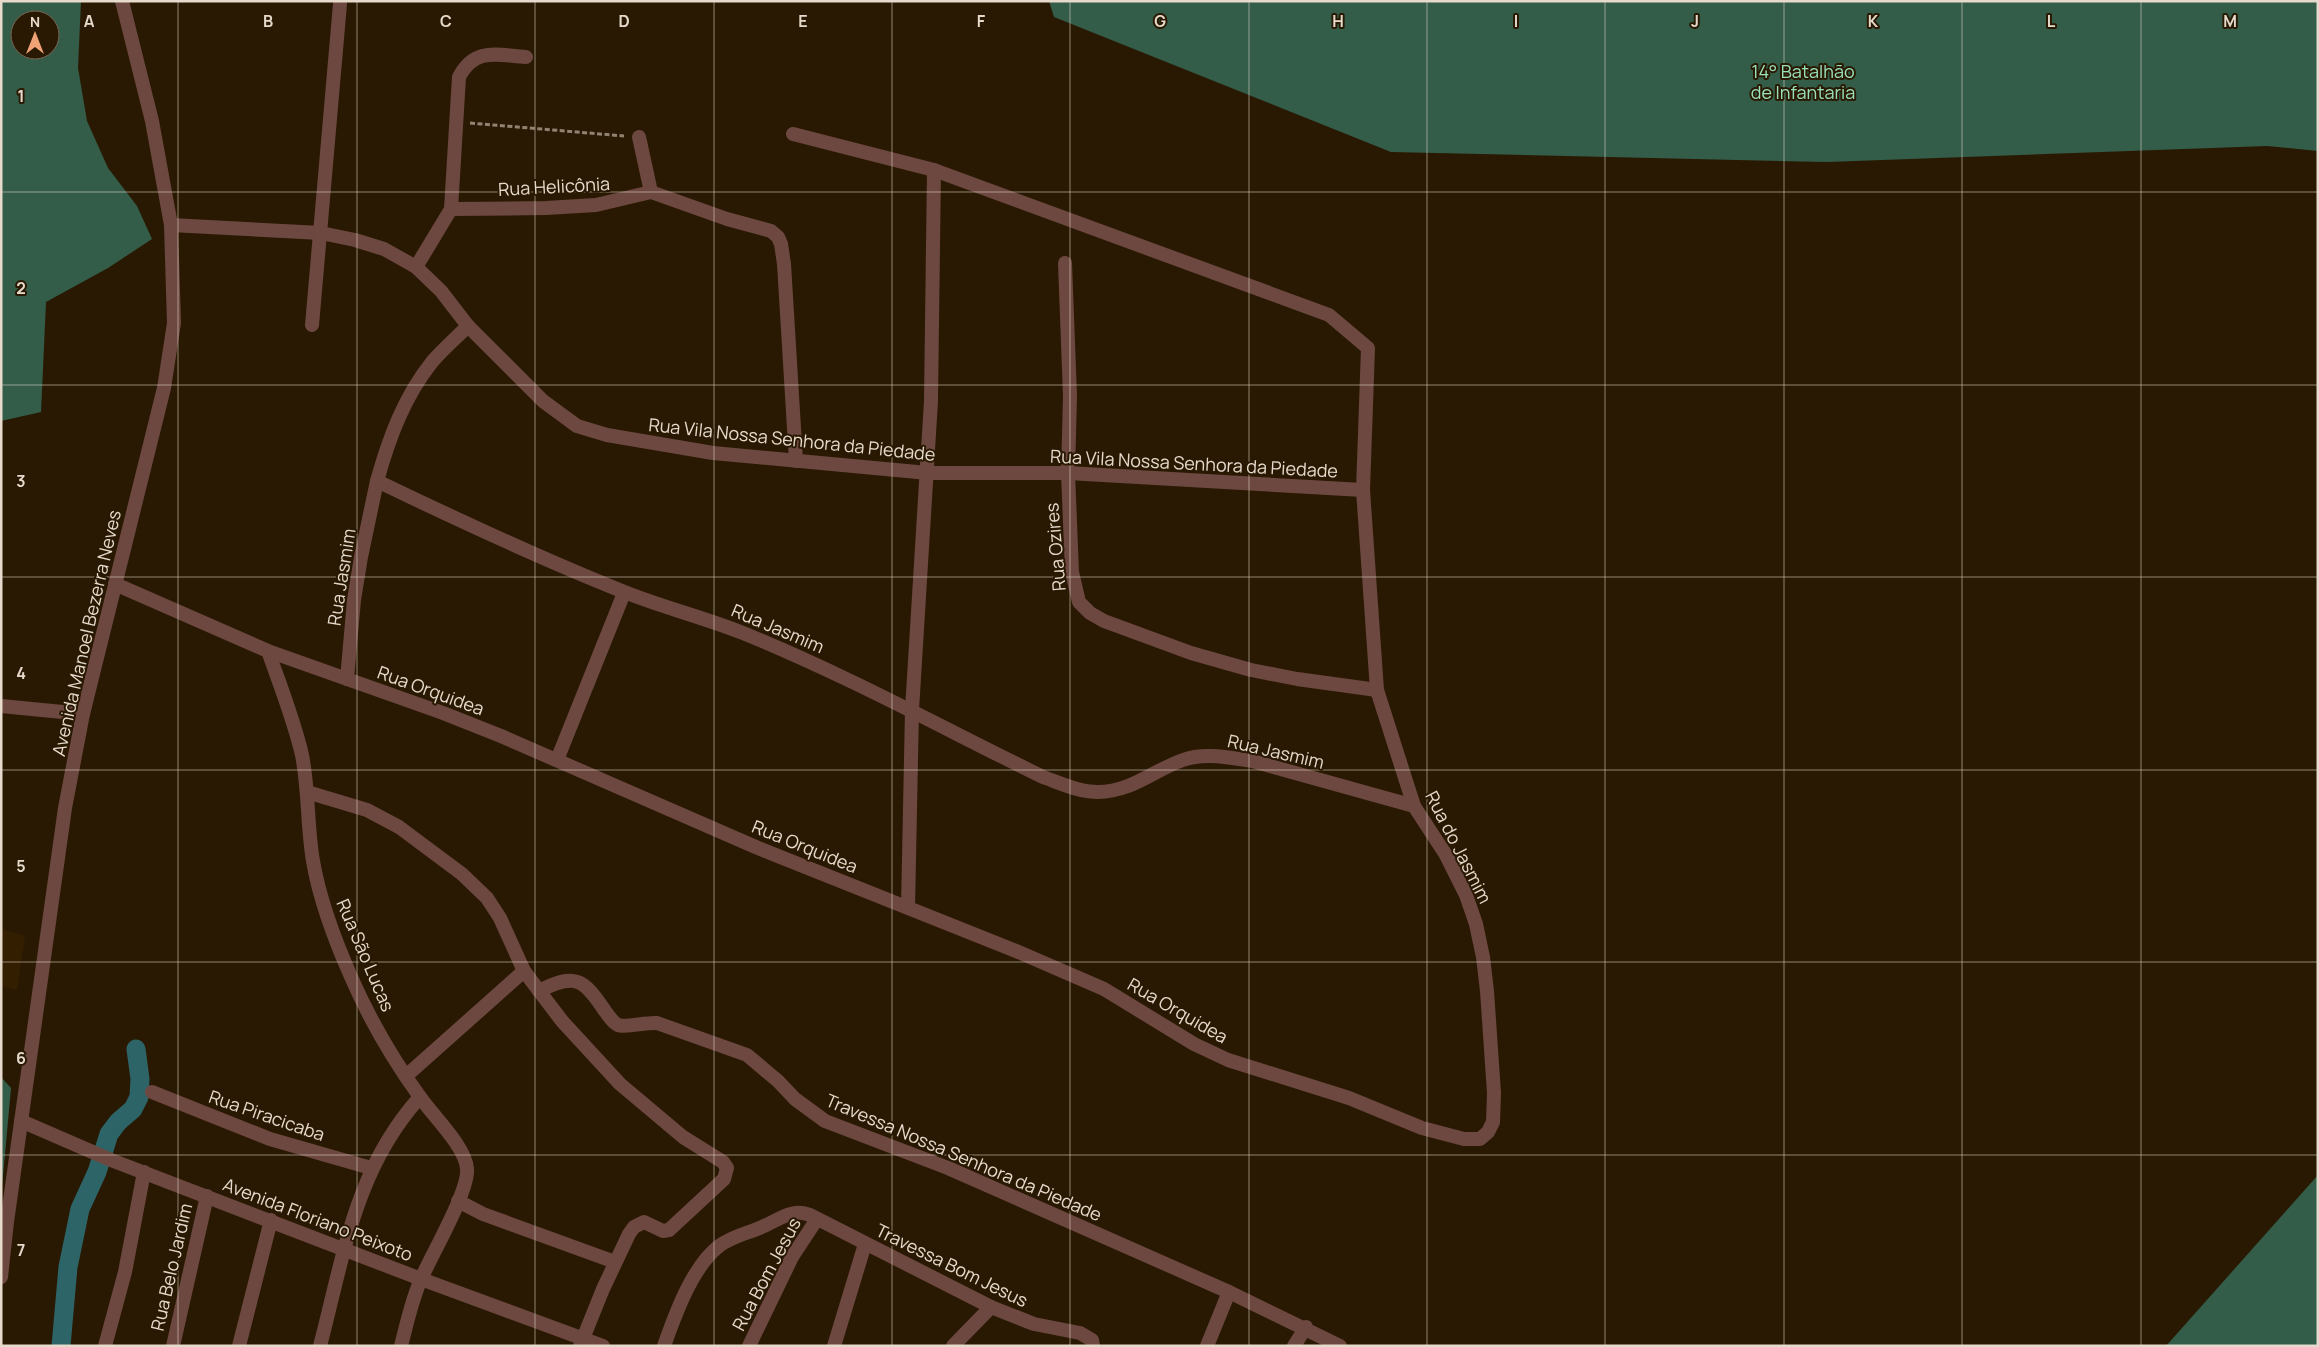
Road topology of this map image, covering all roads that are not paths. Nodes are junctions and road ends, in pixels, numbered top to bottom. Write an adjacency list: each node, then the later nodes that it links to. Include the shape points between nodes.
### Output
1 (122, 1): 9 (street, Avenida Manoel Bezerra Neves, via 152,121)
2 (340, 4): 10 (street)
3 (526, 56): 8 (street, via 486,55 469,61 459,77)
4 (794, 134): 6 (street)
5 (639, 137): 7 (street)
6 (934, 170): 16 (street); 19 (street, Rua do Jasmim, via 1329,315 1368,348)
7 (650, 192): 8 (street, Rua Helicônia, via 596,205); 15 (street, via 778,237 784,264)
8 (451, 209): 12 (street)
9 (171, 225): 10 (street, Rua Vila Nossa Senhora da Piedade); 20 (street, Avenida Manoel Bezerra Neves, via 174,323 164,388)
10 (321, 233): 12 (street, Rua Vila Nossa Senhora da Piedade, via 384,249); 13 (street)
11 (1065, 263): 17 (street, Rua Ozires, via 1070,360)
12 (416, 267): 14 (street, Rua Vila Nossa Senhora da Piedade, via 441,291)
13 (312, 325)
14 (468, 326): 15 (street, Rua Vila Nossa Senhora da Piedade, via 544,401 577,426 651,444); 18 (street, Rua Jasmim, via 433,361 414,386 388,441)
15 (796, 461): 16 (street, Rua Vila Nossa Senhora da Piedade)
16 (928, 473): 17 (street, Rua Vila Nossa Senhora da Piedade); 26 (street)
17 (1068, 473): 19 (street, Rua Vila Nossa Senhora da Piedade); 24 (street, Rua Ozires, via 1072,572 1079,602 1090,613 1128,631 1251,670)
18 (377, 481): 21 (street, Rua Jasmim, via 527,552); 23 (street, Rua Jasmim, via 356,592)
19 (1363, 490): 24 (street, Rua do Jasmim)
20 (116, 584): 22 (street, Rua Orquidea); 27 (street, Avenida Manoel Bezerra Neves)
21 (624, 592): 26 (street, Rua Jasmim, via 742,632); 28 (street)
22 (268, 651): 23 (street, Rua Orquidea); 29 (street, Rua São Lucas, via 295,727)
23 (347, 679): 28 (street, Rua Orquidea, via 443,713)
24 (1377, 690): 30 (street, Rua do Jasmim)
25 (1, 706): 27 (street)
26 (912, 710): 30 (street, Rua Jasmim, via 1043,777 1087,791 1126,787 1185,759 1225,757 1252,761); 31 (street)
27 (83, 714): 37 (street, Avenida Manoel Bezerra Neves, via 65,808)
28 (557, 760): 31 (street, Rua Orquidea, via 758,848)
29 (307, 792): 32 (street, via 367,810 399,827 462,874 487,898 500,918); 34 (street, Rua São Lucas, via 312,860 332,933 361,998)
30 (1414, 806): 38 (street, Rua do Jasmim, via 1434,834 1466,895 1483,957 1494,1110 1493,1122)
31 (908, 908): 38 (street, Rua Orquidea, via 1104,989 1194,1044 1228,1060 1349,1098 1422,1128 1464,1140)
32 (524, 971): 33 (street); 34 (street)
33 (539, 992): 47 (street, via 620,1084 683,1137 728,1168 724,1179 672,1228 664,1231 650,1223 638,1223); 50 (street, Travessa Nossa Senhora da Piedade, via 564,980 581,983 618,1025 656,1023 747,1055 824,1121 948,1168)
34 (406, 1076): 36 (street, Rua São Lucas)
35 (152, 1092): 39 (street, Rua Piracicaba, via 270,1139)
36 (420, 1097): 39 (street, via 402,1117); 42 (street, Rua São Lucas, via 467,1164 468,1172)
37 (21, 1121): 40 (street, Avenida Floriano Peixoto); 48 (street, Avenida Manoel Bezerra Neves)
38 (1480, 1140)
39 (371, 1168): 46 (street, via 358,1200)
40 (144, 1172): 41 (street, Avenida Floriano Peixoto); 55 (street, via 125,1272)
41 (207, 1196): 44 (street, Avenida Floriano Peixoto); 56 (street, Rua Belo Jardim)
42 (458, 1202): 47 (street); 49 (street)
43 (817, 1219): 45 (street, Travessa Bom Jesus); 61 (street, Travessa Bom Jesus, via 800,1212 785,1215 718,1247 689,1286); 62 (street, Rua Bom Jesus, via 792,1257)
44 (271, 1220): 46 (street, Avenida Floriano Peixoto); 57 (street)
45 (865, 1244): 51 (street, Travessa Bom Jesus); 63 (street)
46 (346, 1249): 49 (street, Avenida Floriano Peixoto); 58 (street)
47 (615, 1262): 53 (street)
48 (1, 1277)
49 (421, 1279): 53 (street, Avenida Floriano Peixoto); 59 (street)
50 (1229, 1292): 52 (street, Travessa Nossa Senhora da Piedade); 65 (street)
51 (991, 1307): 54 (street, Travessa Bom Jesus, via 1034,1324 1080,1333); 64 (street)
52 (1306, 1327): 66 (street); 67 (street, Travessa Nossa Senhora da Piedade)
53 (582, 1342): 60 (street, Avenida Floriano Peixoto)
54 (1092, 1343)
55 (105, 1346)
56 (173, 1346)
57 (239, 1346)
58 (320, 1346)
59 (401, 1346)
60 (603, 1346)
61 (664, 1346)
62 (749, 1346)
63 (834, 1346)
64 (953, 1346)
65 (1207, 1346)
66 (1294, 1346)
67 (1340, 1346)

